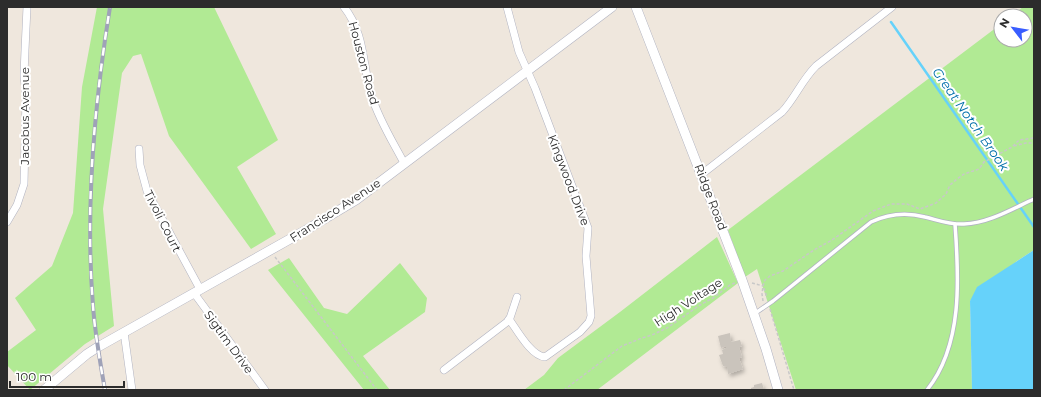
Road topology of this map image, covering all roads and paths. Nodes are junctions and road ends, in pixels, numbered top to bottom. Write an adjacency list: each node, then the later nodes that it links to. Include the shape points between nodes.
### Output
1 (28, 7): 16 (street, Jacobus Avenue, via 24,75 24,184 17,205)
2 (344, 7): 13 (street, Houston Road, via 358,31 372,98)
3 (507, 7): 7 (street, Kingwood Drive)
4 (612, 7): 7 (main road, Francisco Avenue)
5 (636, 7): 14 (main road, Ridge Road)
6 (892, 7): 14 (street, via 816,66 782,112)
7 (527, 71): 13 (main road, Francisco Avenue); 25 (street, Kingwood Drive, via 588,228 586,256 591,316 585,327 545,357 541,357 532,349)
8 (1034, 138): 10 (path, via 1019,140)
9 (1034, 143): 10 (path)
10 (1012, 147): 12 (path)
11 (138, 149): 20 (street, Tivoli Court, via 147,191)
12 (984, 162)
13 (404, 163): 18 (main road, Francisco Avenue, via 356,200)
14 (702, 174): 19 (main road, Ridge Road)
15 (1034, 199): 17 (lane, via 985,220)
16 (7, 222)
17 (955, 224): 22 (lane, via 911,214 879,218); 35 (lane, via 958,272 955,317 945,360 939,374)
18 (271, 250): 20 (main road, Francisco Avenue); 31 (path)
19 (742, 280): 24 (main road, Ridge Road); 32 (path, High Voltage, via 730,285 667,328 622,346)
20 (197, 291): 26 (main road, Francisco Avenue); 30 (street, Sigtim Drive)
21 (517, 297): 25 (street)
22 (769, 304): 23 (lane); 23 (path, via 763,286); 34 (path)
23 (764, 307): 24 (lane)
24 (753, 315): 33 (main road, Ridge Road)
25 (509, 319): 27 (street)
26 (124, 332): 28 (main road, Francisco Avenue, via 87,354); 29 (street)
27 (444, 370)
28 (44, 390)
29 (132, 390)
30 (265, 390)
31 (377, 390)
32 (564, 390)
33 (778, 390)
34 (794, 390)
35 (927, 390)

